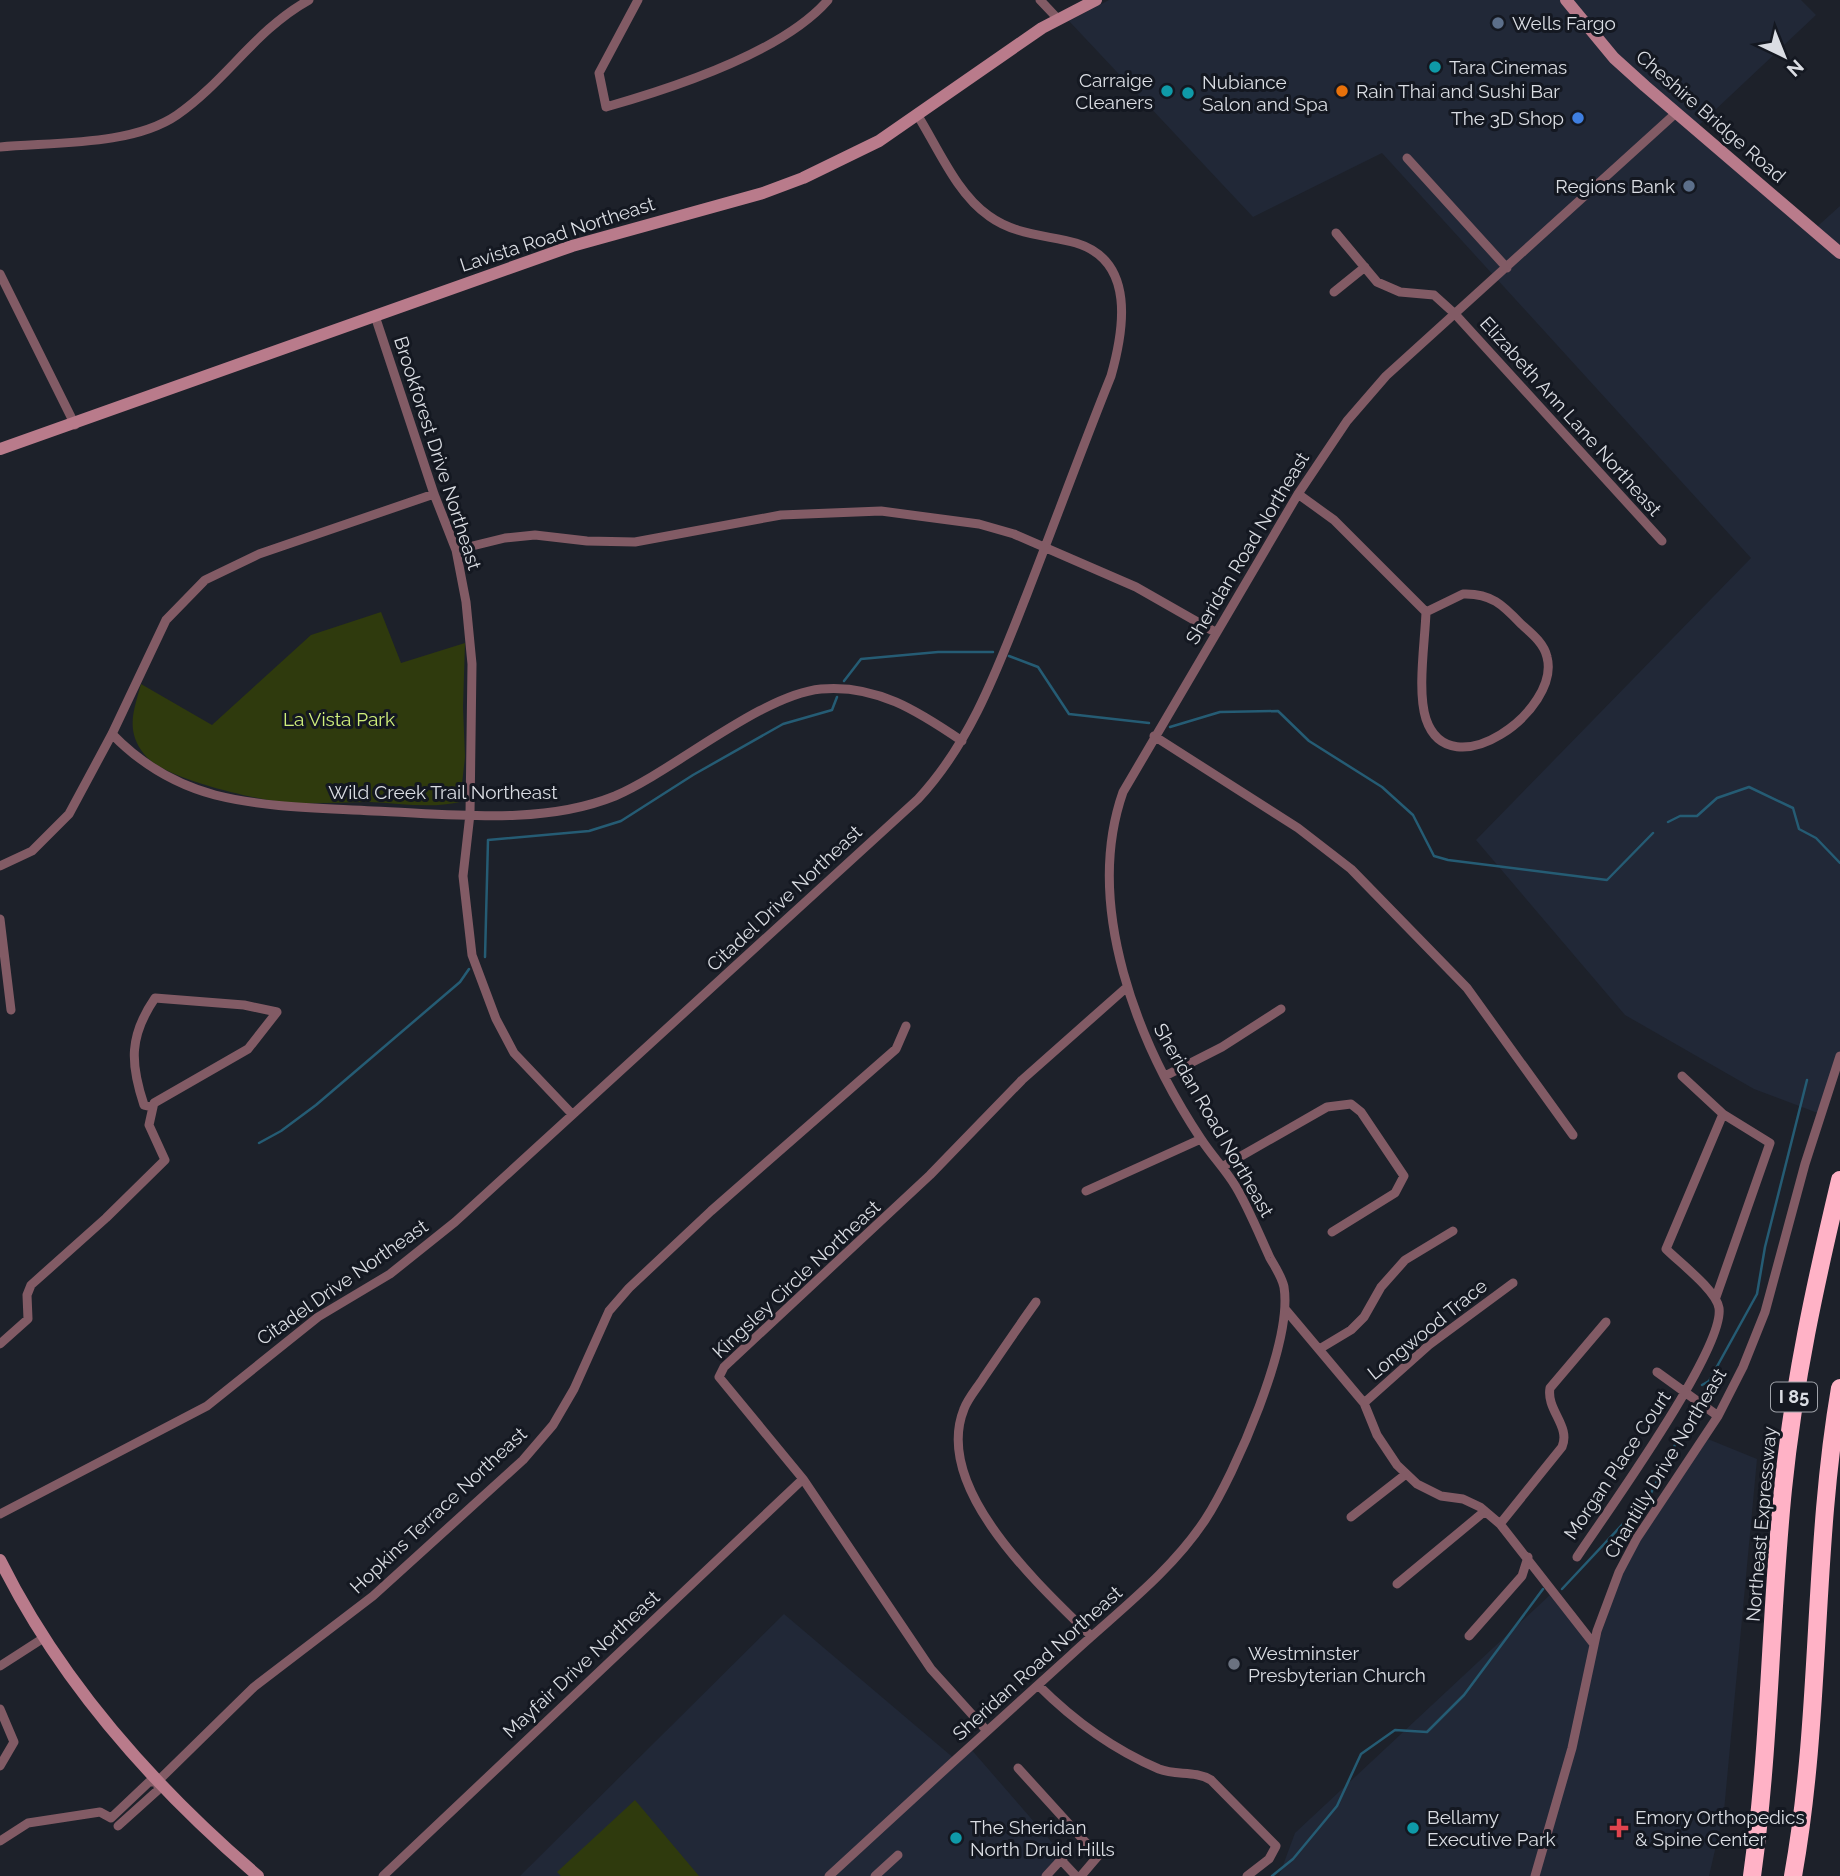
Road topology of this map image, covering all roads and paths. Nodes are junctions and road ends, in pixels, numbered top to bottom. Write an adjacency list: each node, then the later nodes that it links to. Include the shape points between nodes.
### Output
1 (307, 0): 10 (street, via 261,34 176,116 105,138)
2 (638, 0): 3 (street, via 599,74 606,107 666,90 760,49 815,15)
3 (828, 0)
4 (1040, 0): 7 (street)
5 (1096, 0): 7 (main road, Lavista Road Northeast)
6 (1566, 0): 8 (main road, Cheshire Bridge Road, via 1614,58)
7 (1058, 19): 9 (main road, Lavista Road Northeast)
8 (1676, 113): 13 (main road, Cheshire Bridge Road); 15 (street, Sheridan Road Northeast)
9 (918, 116): 19 (main road, Lavista Road Northeast, via 852,156 786,185 572,246); 25 (street, Citadel Drive Northeast, via 967,194 988,216 1023,232 1088,249 1105,260 1119,283 1122,314 1114,367)
10 (0, 147)
11 (1407, 158): 15 (street)
12 (1336, 233): 14 (street, Elizabeth Ann Lane Northeast)
13 (1840, 253)
14 (1364, 267): 17 (street); 18 (street, Elizabeth Ann Lane Northeast, via 1377,282 1400,292 1434,295)
15 (1507, 268): 18 (street, Sheridan Road Northeast)
16 (0, 274): 20 (street)
17 (1334, 292)
18 (1455, 314): 23 (street, Sheridan Road Northeast, via 1374,388); 24 (street, Elizabeth Ann Lane Northeast)
19 (374, 316): 20 (main road, Lavista Road Northeast); 22 (street, Brookforest Drive Northeast)
20 (75, 425): 21 (main road, Lavista Road Northeast)
21 (0, 449)
22 (434, 494): 26 (street, Brookforest Drive Northeast); 29 (street, via 259,554 205,580 166,620)
23 (1298, 494): 27 (street, via 1334,520); 28 (street, Sheridan Road Northeast)
24 (1662, 541)
25 (1045, 548): 26 (street, via 979,524 881,511 781,515 662,539 612,542 535,535); 28 (street, via 1136,587); 31 (street, Citadel Drive Northeast, via 989,690)
26 (456, 550): 32 (street, Brookforest Drive Northeast, via 472,664)
27 (1426, 612): 27 (street, via 1423,698 1427,722 1449,745 1464,748 1500,736 1540,696 1549,667 1542,645 1491,597 1463,594)
28 (1215, 632): 30 (street, Sheridan Road Northeast)
29 (112, 734): 32 (street, Wild Creek Trail Northeast, via 153,770 247,802); 33 (street, via 57,828 32,851)
30 (1154, 737): 35 (street, Sheridan Road Northeast, via 1115,815 1111,865 1114,920); 45 (street, via 1298,828 1351,869 1467,988)
31 (962, 741): 32 (street, Wild Creek Trail Northeast, via 912,707 885,696 818,690 777,704 642,783 592,804 544,813); 43 (street, Citadel Drive Northeast, via 918,799)
32 (470, 814): 43 (street, Brookforest Drive Northeast, via 463,876 474,961 514,1053)
33 (0, 866)
34 (0, 919): 37 (street)
35 (1127, 987): 40 (street, Sheridan Road Northeast, via 1137,1021); 65 (street, Kingsley Circle Northeast, via 1022,1080 921,1184 724,1367 719,1377 723,1383)
36 (1281, 1009): 40 (street)
37 (11, 1010)
38 (906, 1026): 84 (street, Hopkins Terrace Northeast, via 896,1049 711,1211 609,1311 574,1389 553,1425 523,1460 373,1596 254,1687)
39 (1840, 1056): 63 (street, Chantilly Drive Northeast, via 1765,1312)
40 (1165, 1076): 46 (street, Sheridan Road Northeast)
41 (1682, 1076): 44 (street, Morgan Place Court)
42 (153, 1107): 42 (street, via 248,1049 277,1012 155,998 139,1021 133,1072 144,1105); 57 (street, via 149,1125 165,1160 31,1285 28,1319)
43 (572, 1114): 67 (street, Citadel Drive Northeast, via 455,1223 390,1274 318,1317 207,1406)
44 (1723, 1114): 53 (street, via 1666,1249); 53 (street, Morgan Place Court, via 1770,1143)
45 (1573, 1135)
46 (1201, 1139): 47 (street, Sheridan Road Northeast); 49 (street)
47 (1222, 1167): 51 (street, via 1327,1107 1351,1104 1404,1176 1395,1193); 55 (street, Sheridan Road Northeast, via 1284,1284)
48 (1840, 1180): 98 (highway, Northeast Expressway / I 85, via 1806,1319 1794,1397)
49 (1086, 1191)
50 (1453, 1231): 58 (street, via 1405,1260 1381,1287 1364,1317)
51 (1332, 1232)
52 (1513, 1283): 62 (street, Longwood Trace, via 1429,1345)
53 (1716, 1297): 61 (street, Morgan Place Court, via 1720,1311 1714,1331)
54 (1036, 1302): 74 (street, via 965,1407 957,1453 974,1496 1010,1550)
55 (1285, 1309): 58 (street); 74 (street, Sheridan Road Northeast, via 1272,1370 1223,1492 1197,1532 1138,1595)
56 (1606, 1322): 69 (street, via 1550,1388 1548,1398 1563,1428 1562,1447)
57 (0, 1344)
58 (1321, 1348): 62 (street)
59 (1657, 1372): 61 (street, Morgan Place Court)
60 (1840, 1388): 99 (highway, I 85, via 1820,1569 1809,1769)
61 (1686, 1392): 63 (street, Morgan Place Court); 71 (street, Morgan Place Court)
62 (1364, 1403): 64 (street, via 1377,1435)
63 (1718, 1416): 77 (street, Chantilly Drive Northeast, via 1637,1538)
64 (1406, 1474): 66 (street, via 1441,1496 1463,1499); 68 (street)
65 (803, 1479): 81 (street, Kingsley Circle Northeast, via 931,1670); 91 (street, Mayfair Drive Northeast)
66 (1485, 1511): 69 (street); 73 (street)
67 (0, 1514)
68 (1351, 1517)
69 (1500, 1524): 70 (street)
70 (1528, 1557): 75 (street, via 1522,1576); 77 (street)
71 (1577, 1557)
72 (0, 1560): 76 (main road)
73 (1397, 1584)
74 (1091, 1636): 79 (street, Sheridan Road Northeast)
75 (1469, 1636)
76 (42, 1639): 78 (street); 84 (main road)
77 (1593, 1643): 97 (street, Chantilly Drive Northeast, via 1572,1748)
78 (0, 1666)
79 (1038, 1685): 81 (street, Sheridan Road Northeast); 96 (street, via 1116,1749 1161,1770 1199,1773 1211,1780 1276,1846)
80 (0, 1709): 82 (street, via 13,1742)
81 (987, 1731): 92 (street, Sheridan Road Northeast)
82 (0, 1766)
83 (1018, 1768): 95 (street, via 1098,1856)
84 (158, 1781): 85 (street, via 158,1790); 86 (street, via 149,1782 111,1818 100,1812 27,1823); 90 (main road)
85 (118, 1826)
86 (0, 1841)
87 (1069, 1851): 89 (street)
88 (898, 1855): 93 (street)
89 (1061, 1860): 94 (street); 95 (street)
90 (258, 1876)
91 (383, 1876)
92 (828, 1876)
93 (875, 1876)
94 (1046, 1876)
95 (1079, 1876)
96 (1247, 1876)
97 (1535, 1876)
98 (1752, 1876)
99 (1793, 1876)

